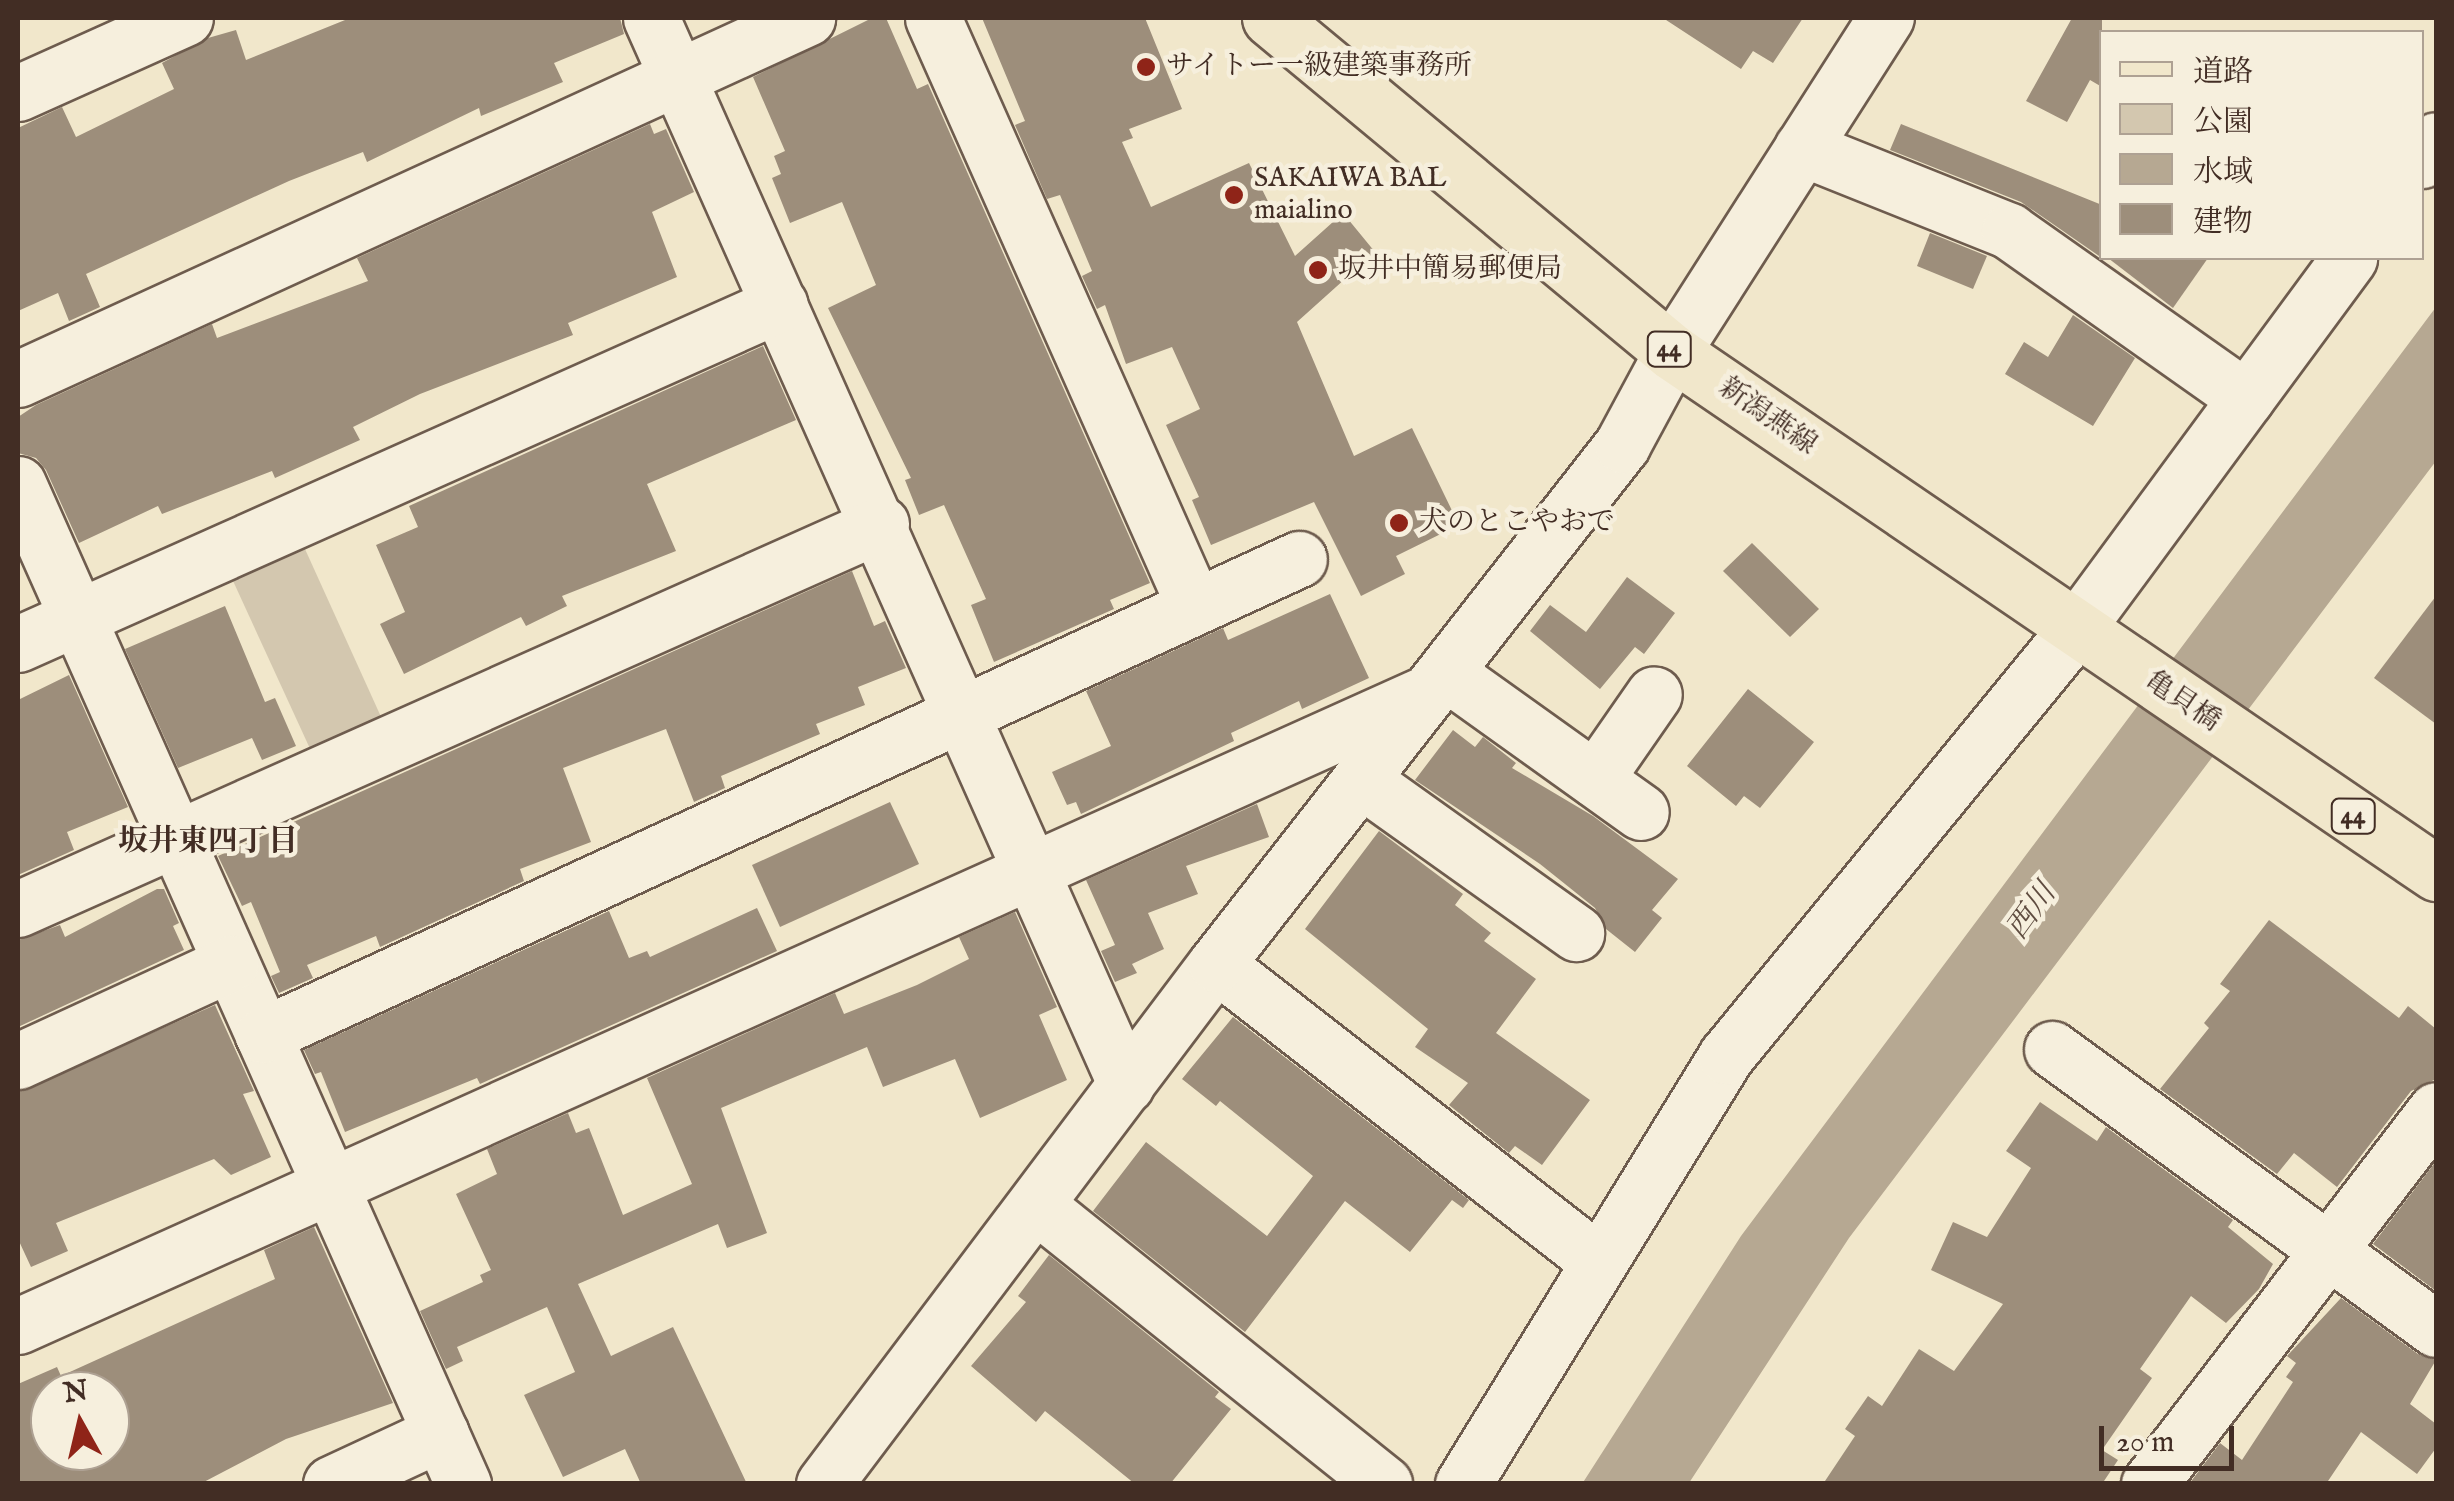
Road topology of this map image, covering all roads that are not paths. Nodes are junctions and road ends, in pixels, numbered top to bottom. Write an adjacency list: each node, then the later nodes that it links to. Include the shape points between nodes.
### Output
1 (185, 18): 8 (street)
2 (652, 18): 7 (street)
3 (807, 18): 7 (street)
4 (933, 18): 18 (street)
5 (1270, 18): 12 (main road, 新潟燕線 / 44)
6 (1886, 18): 9 (street)
7 (678, 76): 11 (street); 13 (street)
8 (18, 94)
9 (1802, 148): 12 (street); 14 (street, via 2008,230)
10 (2349, 260): 14 (street)
11 (780, 304): 16 (street); 19 (street)
12 (1672, 352): 20 (main road, 新潟燕線 / 44); 22 (street, via 1622,445)
13 (18, 379)
14 (2246, 398): 20 (street)
15 (18, 484): 19 (street)
16 (881, 524): 24 (street); 28 (street)
17 (1299, 559): 18 (street)
18 (1194, 605): 24 (street)
19 (77, 618): 21 (street); 28 (street)
20 (2085, 637): 30 (main road, 亀貝橋 / 44); 43 (street, via 1726,1056)
21 (18, 644)
22 (1444, 680): 25 (street); 26 (street); 29 (street)
23 (1654, 694): 25 (street)
24 (966, 714): 29 (street); 35 (street)
25 (1594, 779): 27 (street)
26 (1363, 781): 32 (street); 34 (street)
27 (1641, 812)
28 (175, 837): 31 (street); 33 (street)
29 (1034, 872): 38 (street); 40 (street)
30 (2436, 872)
31 (18, 909)
32 (1576, 933)
33 (231, 963): 35 (street); 37 (street)
34 (1216, 964): 38 (street); 43 (street)
35 (262, 1035): 40 (street)
36 (2052, 1049): 42 (street)
37 (18, 1061)
38 (1126, 1085): 41 (street)
39 (2436, 1110): 42 (street)
40 (327, 1185): 44 (street); 46 (street)
41 (1036, 1205): 50 (street); 51 (street)
42 (2330, 1249): 45 (street); 47 (street)
43 (1599, 1262): 52 (street)
44 (18, 1326)
45 (2436, 1330)
46 (440, 1433): 48 (street); 49 (street)
47 (2160, 1480)
48 (330, 1484)
49 (463, 1484)
50 (824, 1484)
51 (1384, 1484)
52 (1463, 1484)

